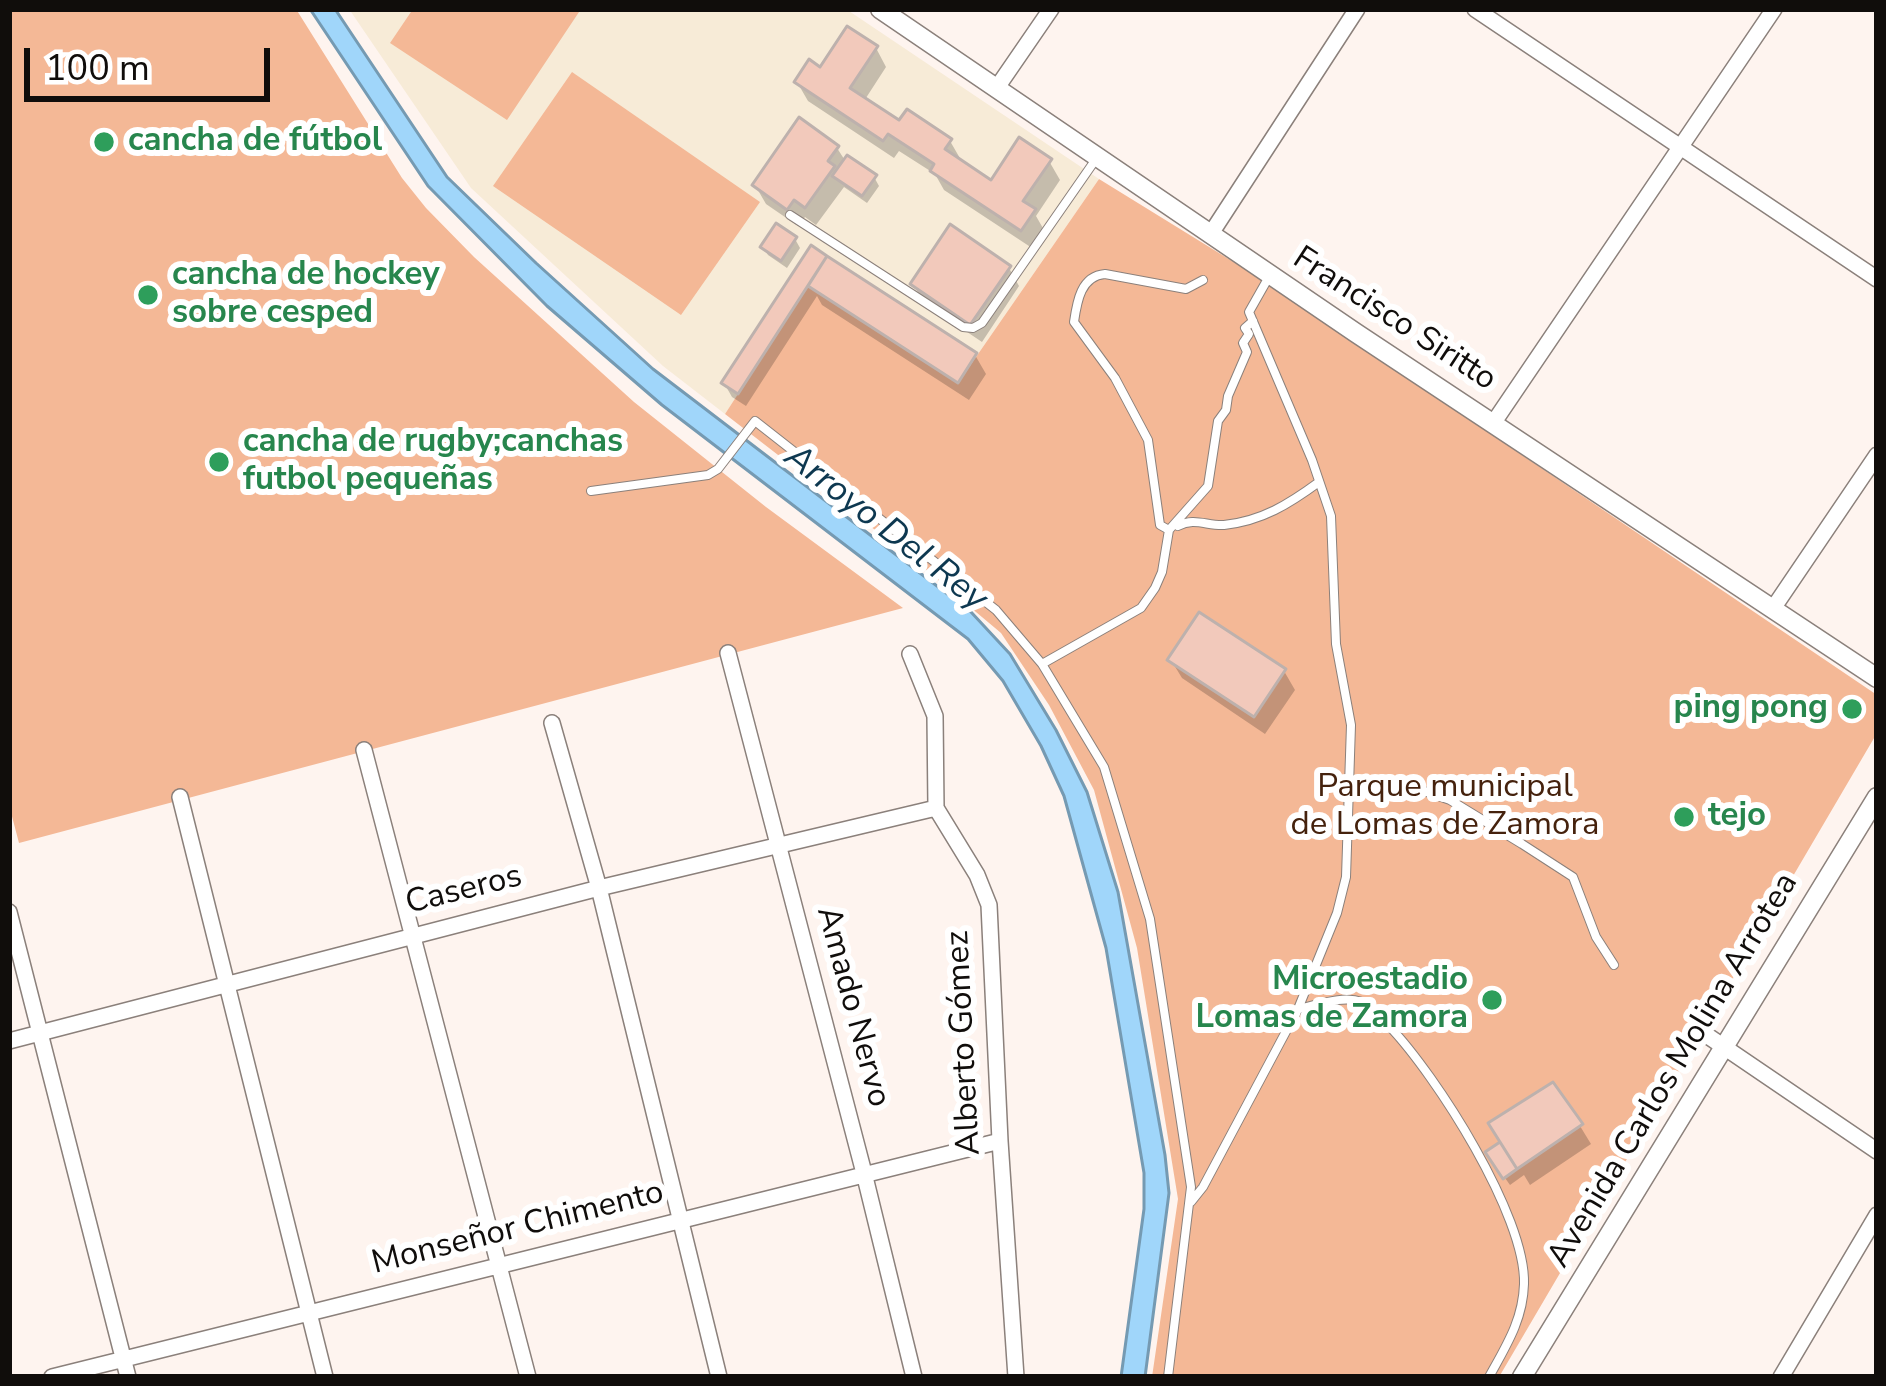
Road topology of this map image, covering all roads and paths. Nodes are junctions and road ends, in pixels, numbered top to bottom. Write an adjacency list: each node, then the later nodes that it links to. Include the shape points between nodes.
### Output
1 (880, 9): 6 (street, Francisco Siritto)
2 (1051, 9): 6 (street)
3 (1357, 9): 10 (street)
4 (1475, 9): 7 (street)
5 (1774, 9): 7 (street)
6 (996, 89): 8 (street, Francisco Siritto)
7 (1681, 146): 12 (street); 15 (street)
8 (1097, 158): 9 (lane, via 974,328); 10 (street, Francisco Siritto)
9 (790, 215)
10 (1210, 235): 11 (street, Francisco Siritto)
11 (1270, 275): 14 (lane, via 1249,312); 15 (street, Francisco Siritto)
12 (1877, 279)
13 (1202, 280): 19 (lane, via 1186,289 1094,275 1074,322 1148,440 1160,525)
14 (1253, 321): 17 (lane); 19 (lane, via 1218,421 1208,486)
15 (1494, 422): 20 (street, Francisco Siritto)
16 (1877, 455): 20 (street)
17 (1319, 482): 19 (lane, via 1251,520 1188,520); 27 (lane, via 1330,516 1336,644 1351,725)
18 (591, 490): 23 (lane, via 708,475 755,422 987,602)
19 (1169, 530): 23 (lane, via 1162,572 1141,608)
20 (1774, 607): 24 (street, Francisco Siritto)
21 (728, 653): 31 (street, Amado Nervo)
22 (910, 653): 30 (street, via 937,728)
23 (1042, 664): 45 (lane, via 1104,767 1145,901)
24 (1877, 678)
25 (552, 723): 32 (street)
26 (364, 750): 34 (street)
27 (1349, 795): 35 (lane, via 1366,781 1395,781 1450,800 1522,844 1573,877); 37 (lane, via 1346,878)
28 (180, 797): 36 (street)
29 (1877, 797): 41 (street, Avenida Carlos Molina Arrotea)
30 (936, 808): 31 (street, Caseros); 42 (street, Alberto Gómez, via 988,905)
31 (779, 846): 32 (street, Caseros); 44 (street, Amado Nervo)
32 (599, 888): 34 (street, Caseros); 47 (street)
33 (9, 912): 39 (street)
34 (413, 935): 36 (street, Caseros); 48 (street)
35 (1614, 965)
36 (227, 982): 39 (street, Caseros); 49 (street)
37 (1298, 1010): 45 (lane); 60 (lane, via 1349,999 1367,1004 1432,1078 1491,1180 1525,1281 1519,1325)
38 (1702, 1032): 41 (street)
39 (40, 1033): 40 (street, Caseros); 50 (street)
40 (9, 1041)
41 (1723, 1047): 43 (street); 51 (street, Avenida Carlos Molina Arrotea)
42 (1000, 1141): 44 (street, Monseñor Chimento); 58 (street, Alberto Gómez)
43 (1877, 1151)
44 (864, 1173): 47 (street, Monseñor Chimento); 57 (street, Amado Nervo)
45 (1190, 1203): 59 (lane)
46 (1877, 1215): 61 (street)
47 (681, 1219): 48 (street, Monseñor Chimento); 56 (street)
48 (499, 1264): 49 (street, Monseñor Chimento); 55 (street)
49 (309, 1312): 50 (street, Monseñor Chimento); 54 (street)
50 (123, 1359): 52 (street, Monseñor Chimento); 53 (street)
51 (1528, 1375)
52 (52, 1377)
53 (128, 1377)
54 (325, 1377)
55 (528, 1377)
56 (719, 1377)
57 (914, 1377)
58 (1016, 1377)
59 (1168, 1377)
60 (1489, 1377)
61 (1781, 1377)

